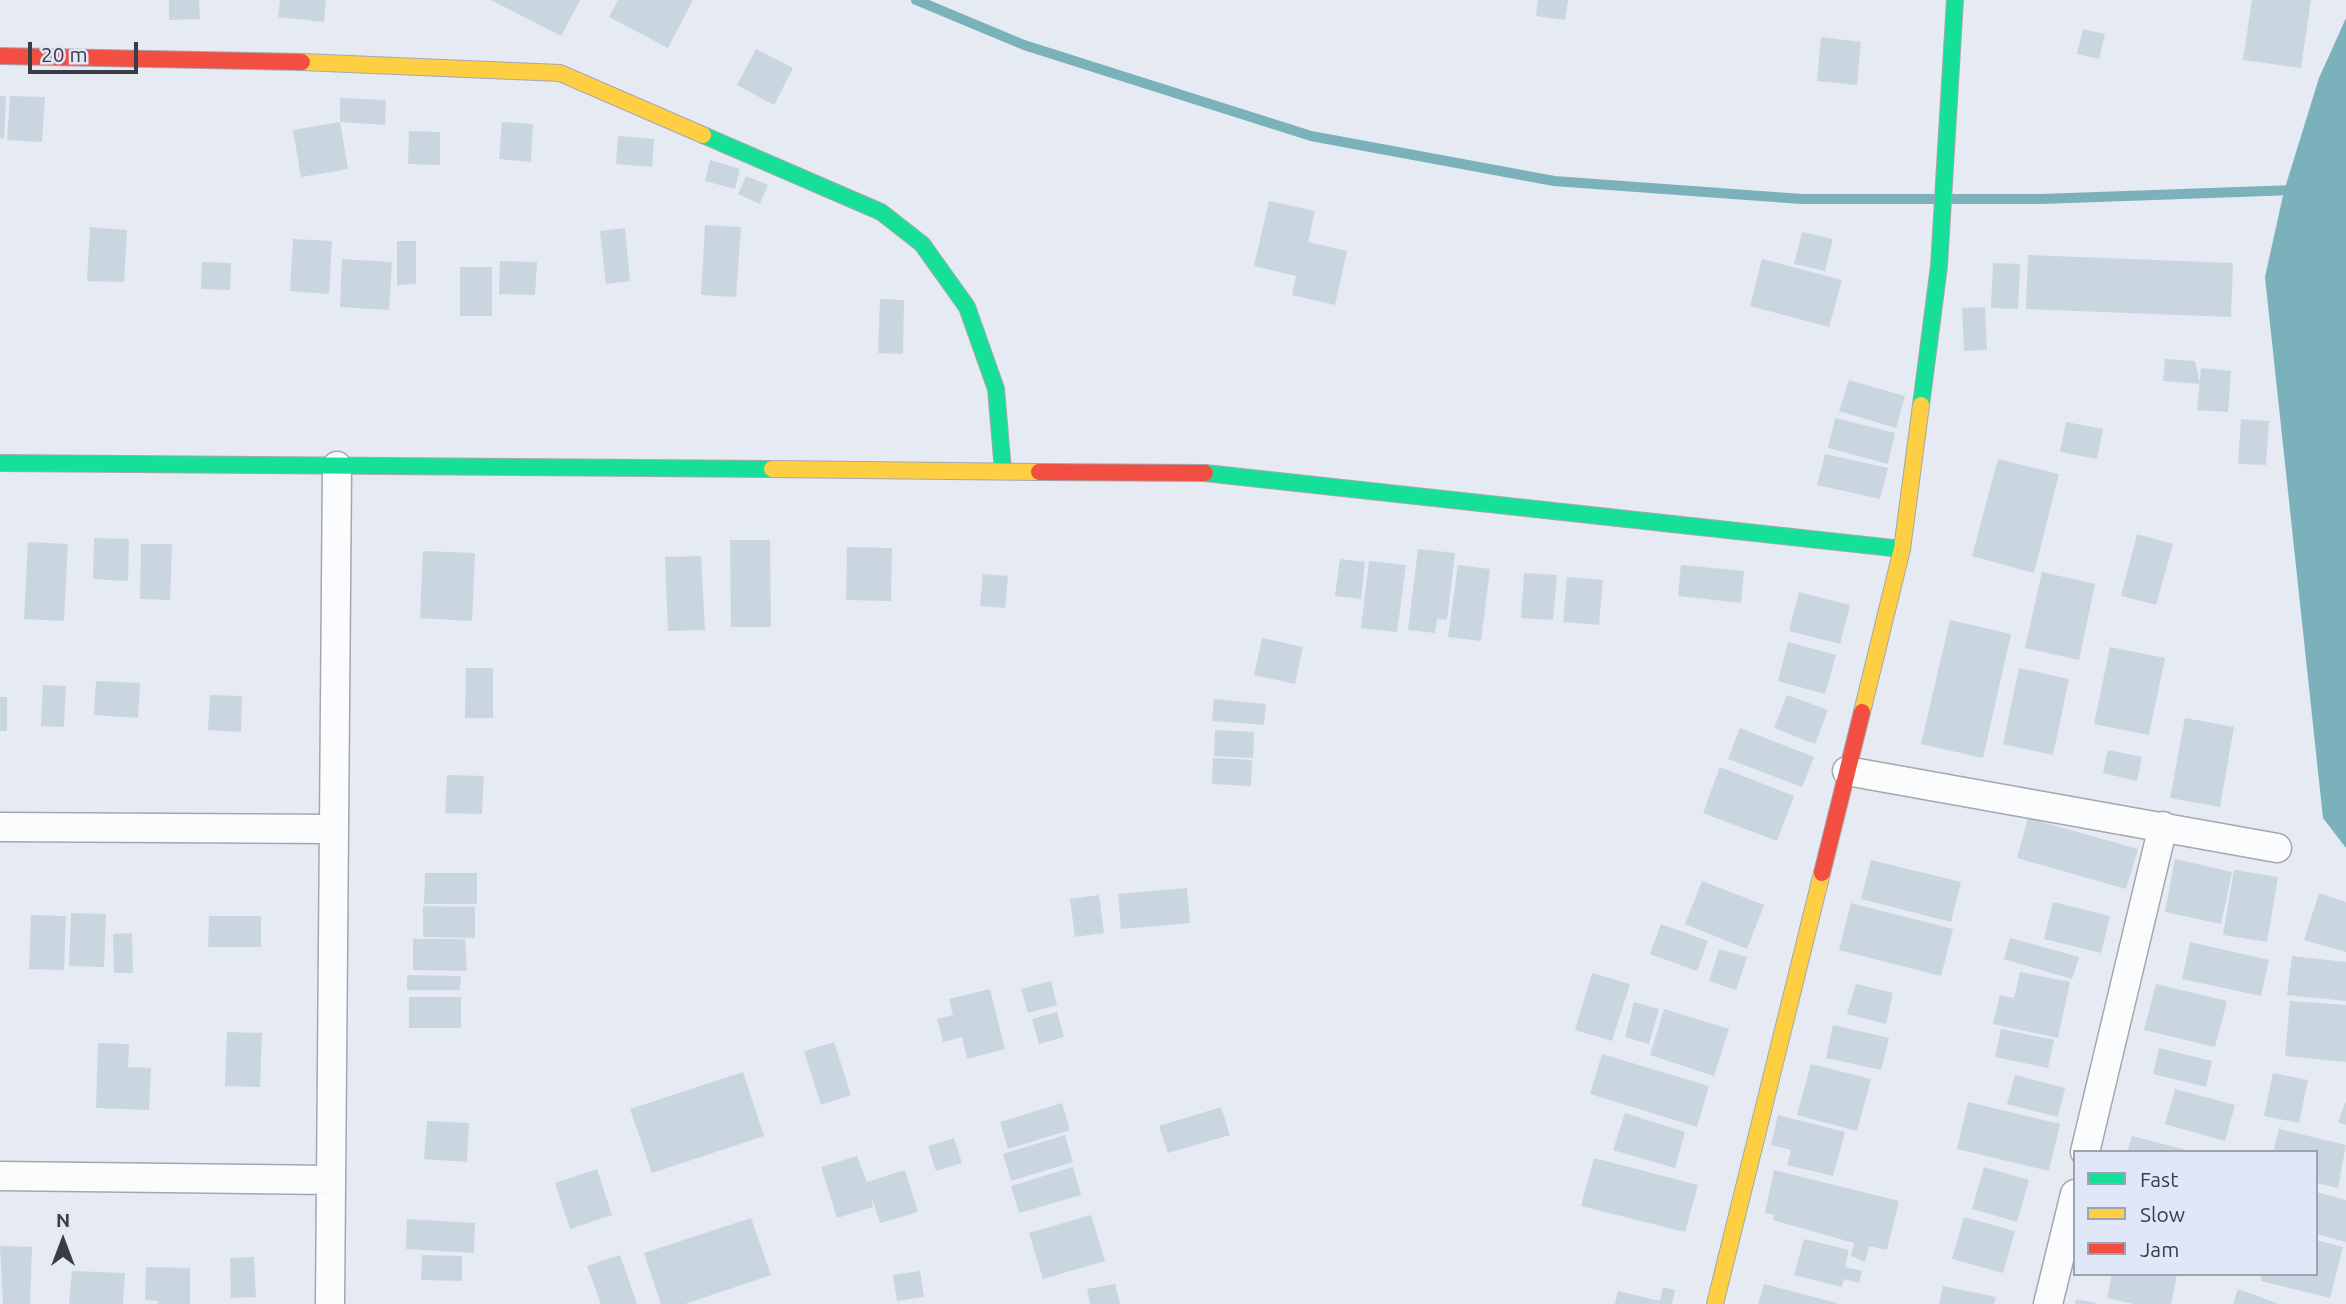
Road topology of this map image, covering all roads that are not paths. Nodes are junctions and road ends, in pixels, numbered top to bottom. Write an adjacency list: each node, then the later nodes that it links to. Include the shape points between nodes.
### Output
1 (1955, 0): 6 (main road, via 1939,266)
2 (0, 56): 5 (main road, via 560,73 881,212 922,244 967,307 996,389)
3 (0, 463): 4 (main road)
4 (337, 466): 5 (main road); 10 (street)
5 (1003, 471): 6 (main road, via 1210,473)
6 (1902, 549): 7 (main road)
7 (1847, 771): 8 (street); 17 (main road)
8 (2164, 826): 11 (street); 12 (street)
9 (0, 827): 10 (street)
10 (334, 829): 14 (street)
11 (2277, 848)
12 (2085, 1150)
13 (0, 1177): 14 (street)
14 (331, 1180): 16 (street)
15 (2073, 1202): 18 (street)
16 (330, 1304)
17 (1715, 1304)
18 (2048, 1304)

